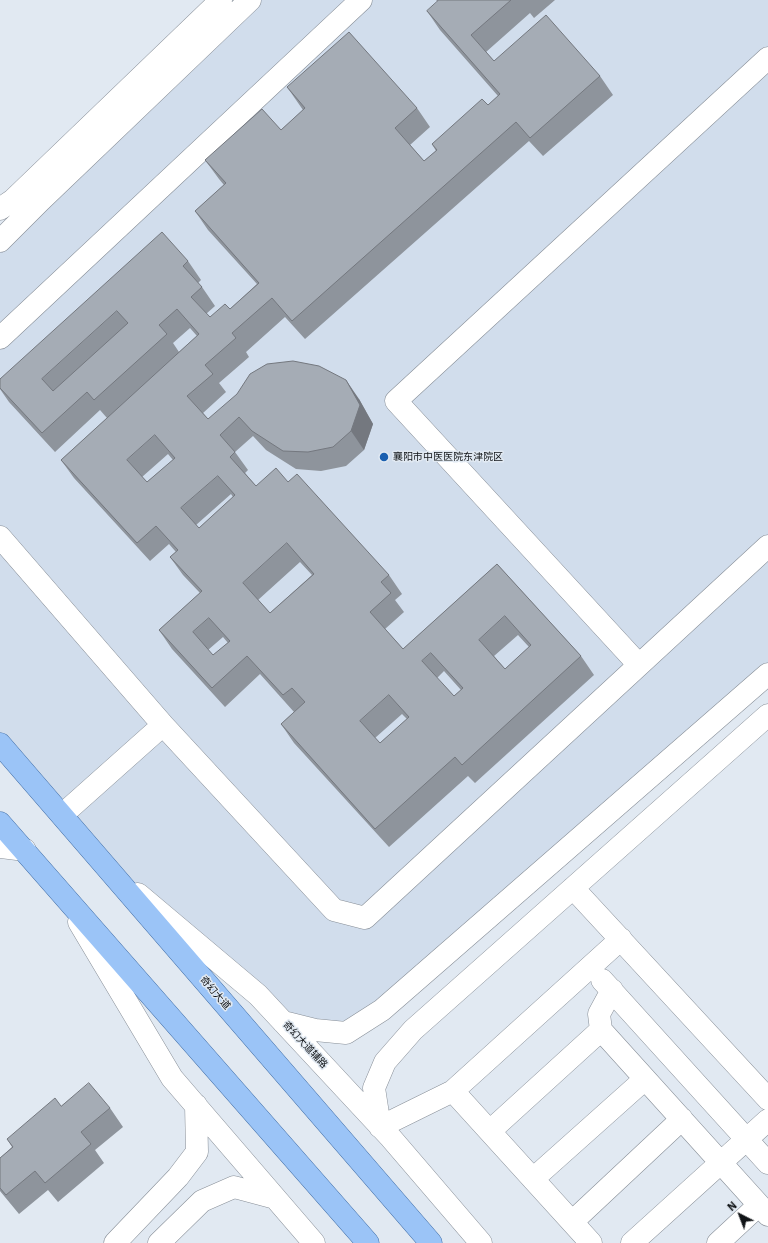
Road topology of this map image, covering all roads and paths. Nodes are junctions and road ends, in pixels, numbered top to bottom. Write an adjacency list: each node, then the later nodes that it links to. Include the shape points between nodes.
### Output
1 (220, 0): 5 (street, via 13,200)
2 (250, 0): 6 (street)
3 (361, 0): 7 (street)
4 (768, 58): 10 (street, via 396,401)
5 (0, 209)
6 (0, 240)
7 (0, 338)
8 (0, 537): 13 (street)
9 (768, 546): 10 (street)
10 (639, 665): 13 (street, via 365,918 334,910)
11 (768, 674): 25 (street, via 382,1010 346,1033 315,1030)
12 (768, 715): 20 (street)
13 (163, 725): 15 (street)
14 (0, 744): 15 (main road, 奇幻大道)
15 (62, 816): 19 (main road, 奇幻大道)
16 (0, 823): 18 (main road)
17 (0, 847): 18 (street)
18 (25, 850): 21 (main road)
19 (108, 869): 25 (street, 奇幻大道辅路, via 258,994); 46 (main road, 奇幻大道)
20 (573, 888): 22 (street); 33 (street, via 413,1030 385,1062 374,1088)
21 (64, 896): 30 (street, via 172,1078); 45 (main road)
22 (621, 939): 23 (street); 29 (street)
23 (590, 967): 24 (street); 28 (street)
24 (612, 990): 26 (street, via 599,1014); 35 (street)
25 (283, 1022): 33 (street, 奇幻大道辅路)
26 (601, 1030): 27 (street); 34 (street)
27 (645, 1079): 31 (street); 38 (street)
28 (453, 1091): 33 (street); 34 (street)
29 (768, 1099)
30 (196, 1105): 39 (street); 42 (street, via 197,1152 178,1177)
31 (682, 1119): 36 (street); 41 (street)
32 (768, 1120): 35 (street)
33 (380, 1126): 47 (street, 奇幻大道辅路)
34 (490, 1131): 38 (street)
35 (747, 1140): 36 (street); 37 (street)
36 (720, 1162): 40 (street); 49 (street)
37 (768, 1163)
38 (533, 1179): 41 (street)
39 (275, 1198): 43 (street, via 234,1187 202,1200); 44 (street)
40 (764, 1210): 50 (street)
41 (572, 1222): 48 (street)
42 (115, 1243)
43 (159, 1243)
44 (314, 1243)
45 (368, 1243)
46 (431, 1243)
47 (481, 1243)
48 (591, 1243)
49 (632, 1243)
50 (718, 1243)

